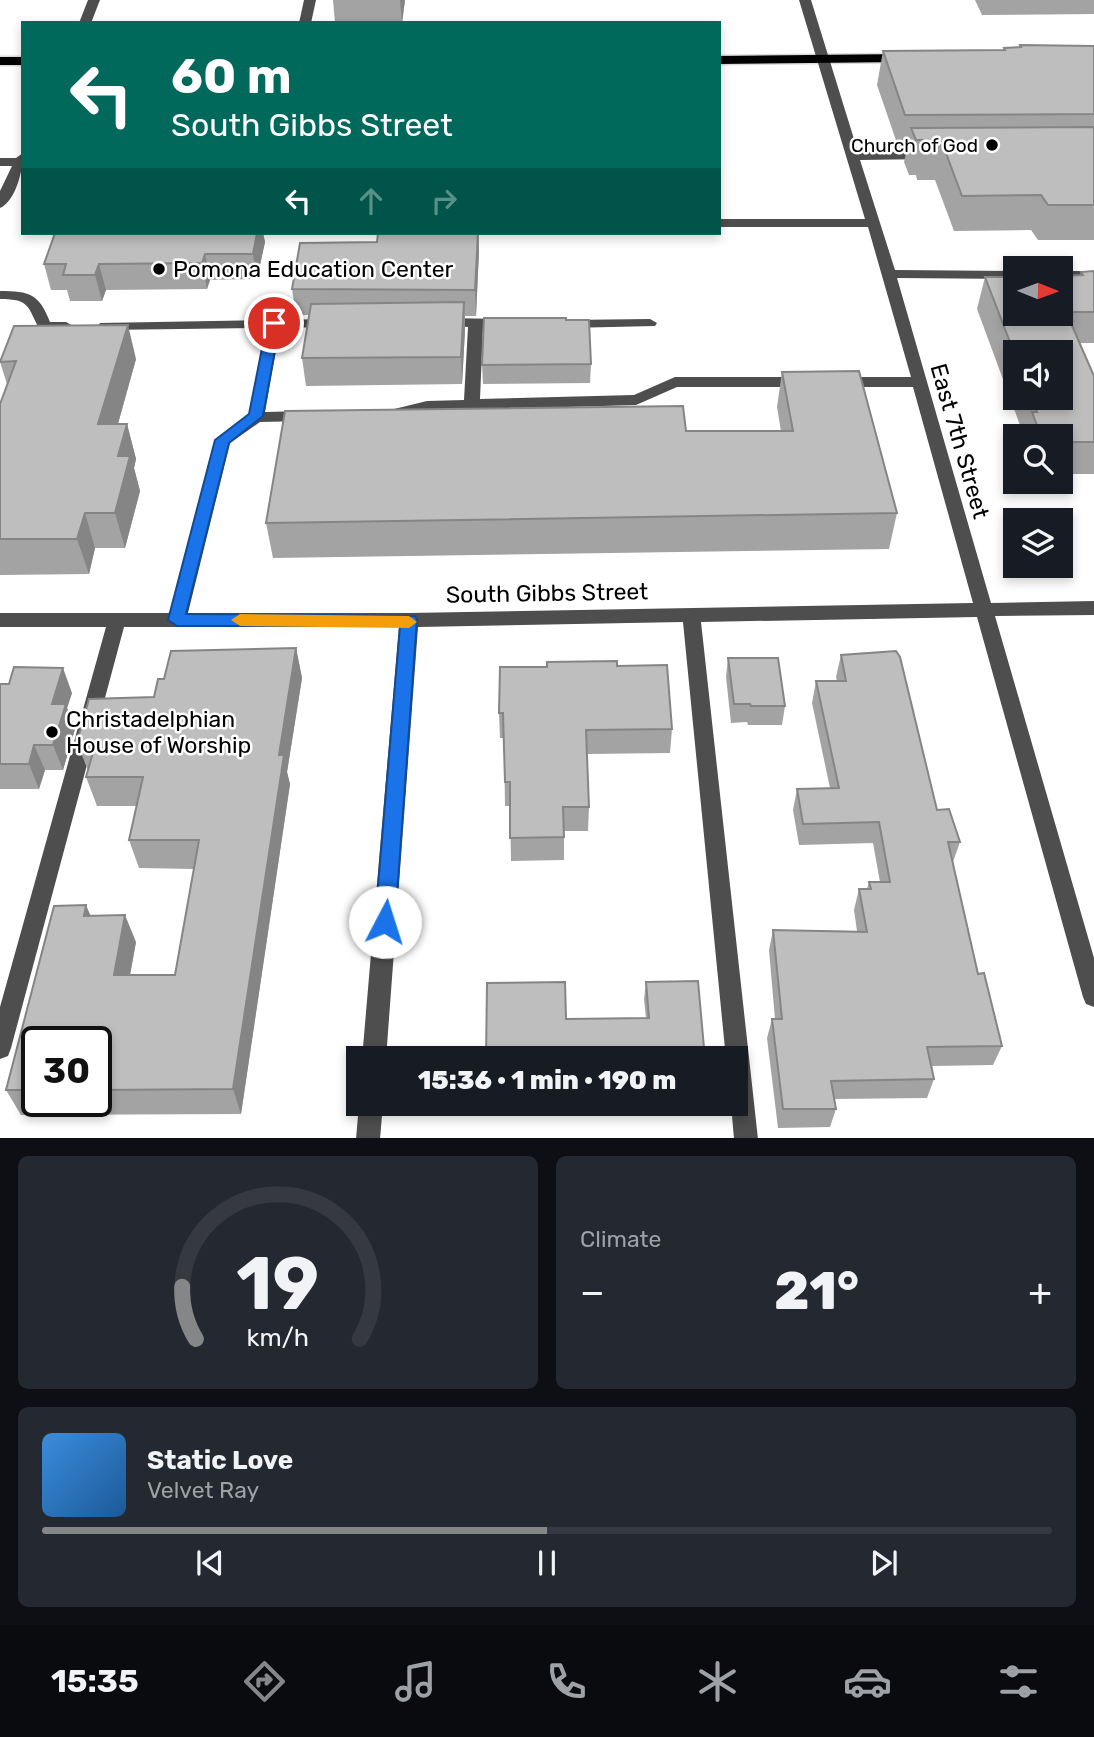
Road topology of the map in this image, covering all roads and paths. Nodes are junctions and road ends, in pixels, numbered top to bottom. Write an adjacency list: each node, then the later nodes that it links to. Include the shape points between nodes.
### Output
1 (94, 0): 4 (street)
2 (310, 0): 5 (street)
3 (805, 0): 8 (street, East 7th Street)
4 (86, 21)
5 (305, 21)
6 (925, 58): 8 (main road)
7 (721, 60): 8 (main road)
8 (821, 60): 12 (street, East 7th Street)
9 (0, 61): 10 (main road)
10 (21, 61)
11 (946, 155): 12 (street)
12 (852, 156): 17 (street, East 7th Street)
13 (21, 159): 14 (street); 15 (street)
14 (0, 162)
15 (0, 204)
16 (721, 223): 17 (street)
17 (873, 223): 18 (street, East 7th Street)
18 (889, 274): 19 (street); 30 (street, East 7th Street)
19 (1003, 275)
20 (1073, 275): 21 (street)
21 (1094, 275)
22 (0, 295): 25 (street, via 19,295 36,304 45,327)
23 (421, 322): 24 (street)
24 (476, 322): 27 (street); 31 (street)
25 (274, 323): 26 (street); 34 (street)
26 (339, 323)
27 (517, 323)
28 (650, 323): 29 (street)
29 (558, 324)
30 (919, 382): 31 (street, via 675,382 636,400); 35 (street, East 7th Street)
31 (471, 405): 32 (street)
32 (376, 414)
33 (323, 415): 34 (street)
34 (256, 416): 40 (street, via 223,440)
35 (984, 608): 36 (street, South Gibbs Street); 37 (street, South Gibbs Street); 42 (street, East 7th Street)
36 (1094, 608)
37 (691, 615): 41 (street, South Gibbs Street); 47 (street)
38 (0, 620): 39 (street, South Gibbs Street)
39 (117, 620): 40 (street, South Gibbs Street); 44 (street)
40 (177, 620): 41 (street, South Gibbs Street)
41 (409, 620): 43 (street)
42 (1094, 997)
43 (375, 1046)
44 (0, 1048)
45 (370, 1116): 46 (street)
46 (368, 1138)
47 (747, 1138)

